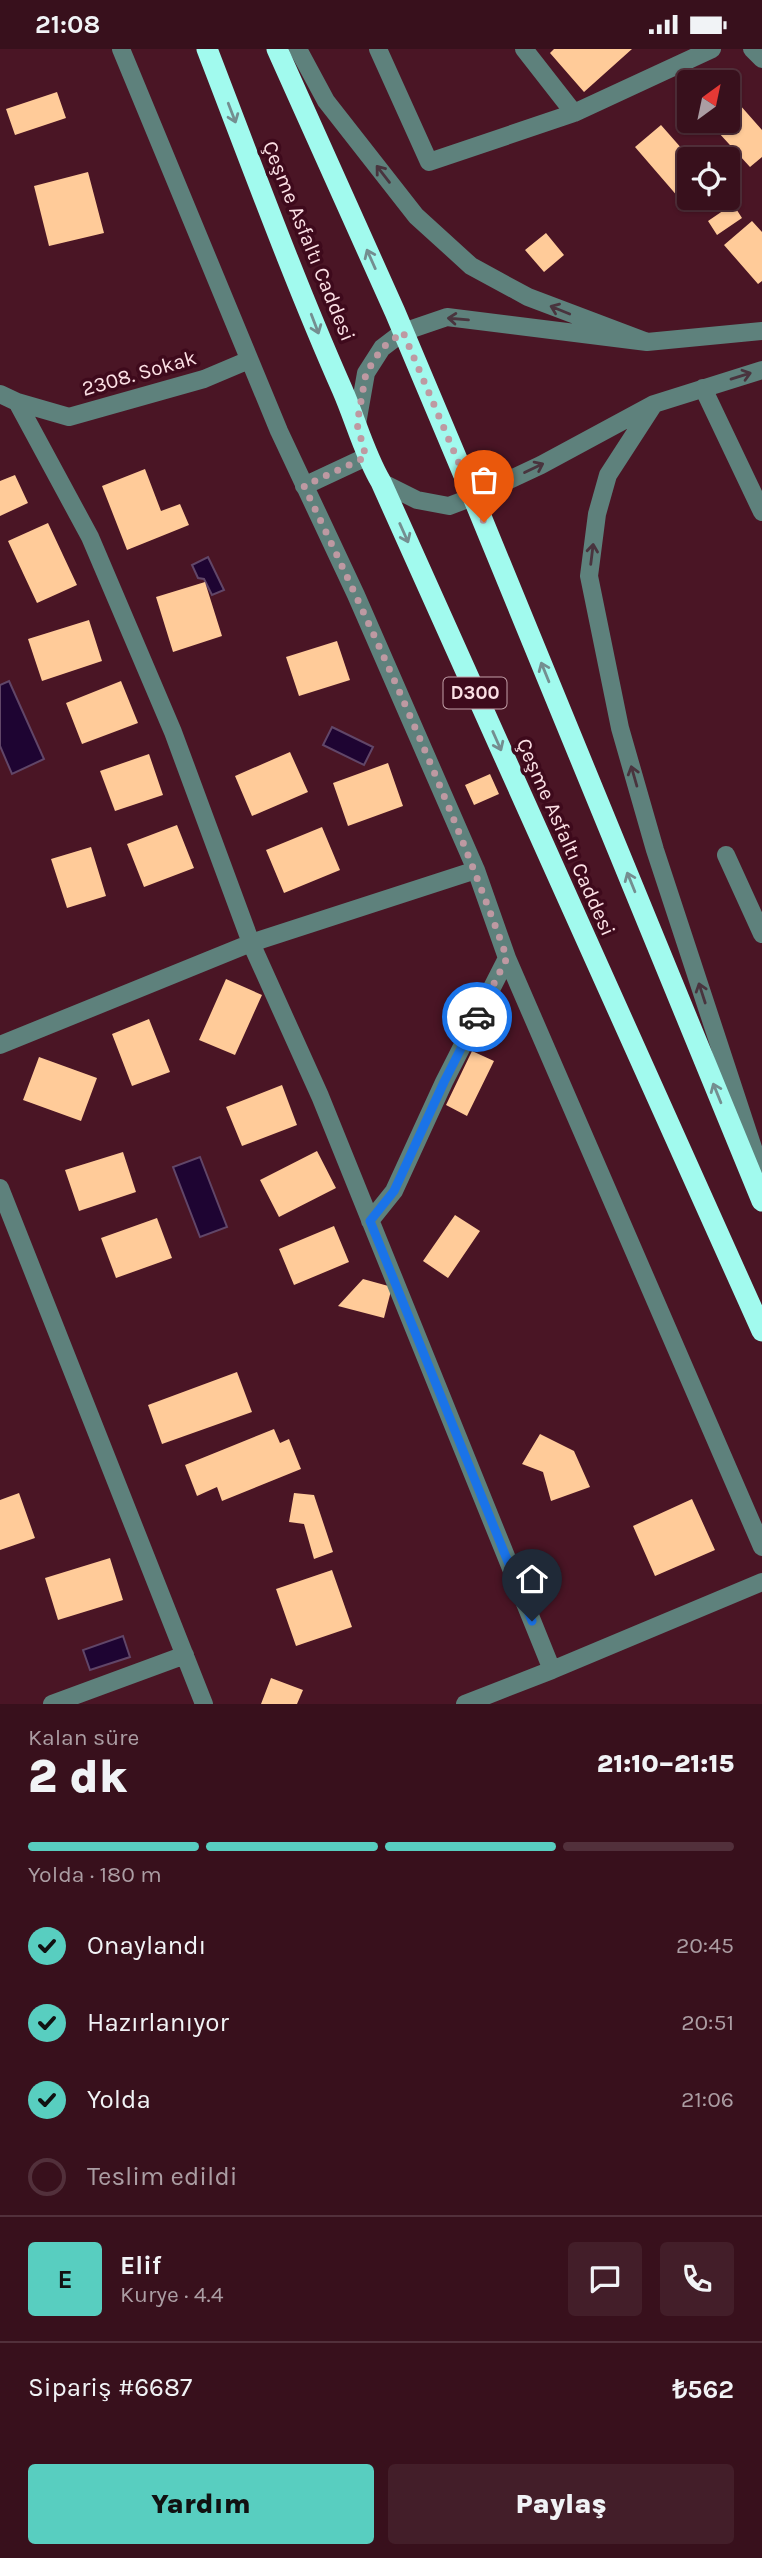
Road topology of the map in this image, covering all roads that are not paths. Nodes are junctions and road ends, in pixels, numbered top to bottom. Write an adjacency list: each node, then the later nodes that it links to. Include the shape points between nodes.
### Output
1 (121, 49): 14 (street)
2 (207, 49): 20 (highway, Çeşme Asfaltı Caddesi / D300, one-way to 20)
3 (277, 49): 12 (highway, Çeşme Asfaltı Caddesi, one-way to 3)
4 (298, 49): 13 (street, one-way to 4, via 528,297 471,266 416,216 326,101)
5 (378, 49): 10 (street, via 429,162)
6 (524, 49): 10 (street)
7 (712, 49): 10 (street)
8 (752, 49): 9 (street)
9 (762, 59)
10 (574, 113)
11 (762, 331): 13 (street)
12 (403, 332): 13 (street, one-way to 12, via 447,317); 20 (street, via 382,348 366,373); 24 (highway, Çeşme Asfaltı Caddesi)
13 (647, 342)
14 (249, 360): 18 (street, 2308. Sokak, via 204,379 69,417); 23 (street)
15 (762, 370): 16 (street, one-way to 15)
16 (703, 388): 19 (street); 25 (street)
17 (0, 394): 18 (street, 2308. Sokak)
18 (17, 402): 29 (street, via 90,537 173,732)
19 (654, 404): 24 (street, one-way to 19); 32 (street, one-way to 19, via 655,849 620,727 589,576 597,514 608,475)
20 (357, 424): 21 (highway, Çeşme Asfaltı Caddesi / D300)
21 (366, 457): 22 (highway, Çeşme Asfaltı Caddesi / D300); 23 (street)
22 (381, 482): 24 (street, via 417,500 449,506); 36 (highway, Çeşme Asfaltı Caddesi / D300, one-way to 36)
23 (304, 486): 27 (street)
24 (473, 497): 34 (highway, Çeşme Asfaltı Caddesi, one-way to 24)
25 (762, 512)
26 (726, 855): 28 (street)
27 (476, 870): 29 (street); 30 (street)
28 (762, 934)
29 (251, 943): 31 (street); 35 (street)
30 (507, 958): 35 (street, via 394,1191); 37 (street)
31 (0, 1045)
32 (762, 1175)
33 (0, 1188): 39 (street)
34 (762, 1201)
35 (370, 1221): 40 (street)
36 (762, 1331)
37 (762, 1546)
38 (762, 1582): 40 (street)
39 (185, 1655): 41 (street); 42 (street)
40 (552, 1670): 43 (street)
41 (52, 1704)
42 (204, 1704)
43 (465, 1704)

